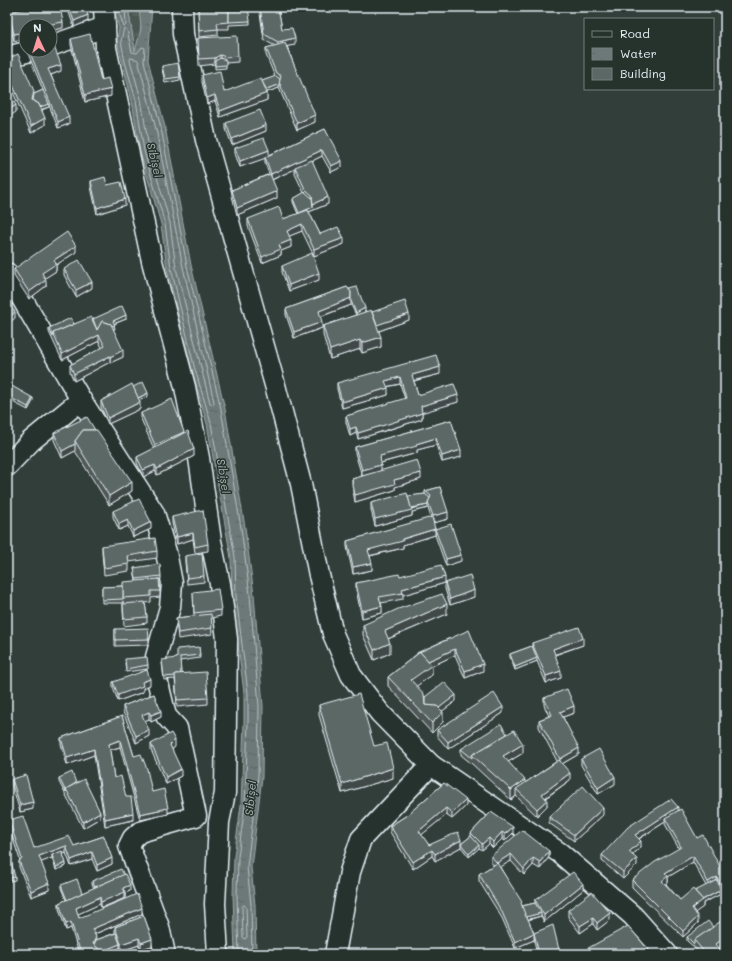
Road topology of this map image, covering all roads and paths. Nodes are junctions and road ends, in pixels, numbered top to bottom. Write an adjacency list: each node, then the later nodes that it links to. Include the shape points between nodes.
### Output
1 (104, 7): 3 (street)
2 (182, 7): 10 (street, via 183,34 206,140 275,384 333,634 351,675 380,713)
3 (105, 27): 4 (street); 12 (street, via 106,48 152,261 185,388 220,584 227,639 225,793)
4 (58, 43)
5 (18, 54): 6 (street)
6 (7, 57)
7 (7, 273): 8 (street)
8 (81, 400): 9 (street, via 32,441); 11 (street, via 154,513 166,552 172,583 170,607 156,657 157,679 166,716 177,728)
9 (7, 466)
10 (431, 765): 15 (street, via 362,839 350,872); 16 (street, via 560,853 633,916)
11 (196, 816): 12 (street); 13 (street, via 140,832 129,846 159,926)
12 (219, 822): 14 (street, via 214,904)
13 (165, 954)
14 (218, 954)
15 (335, 954)
16 (667, 954)

